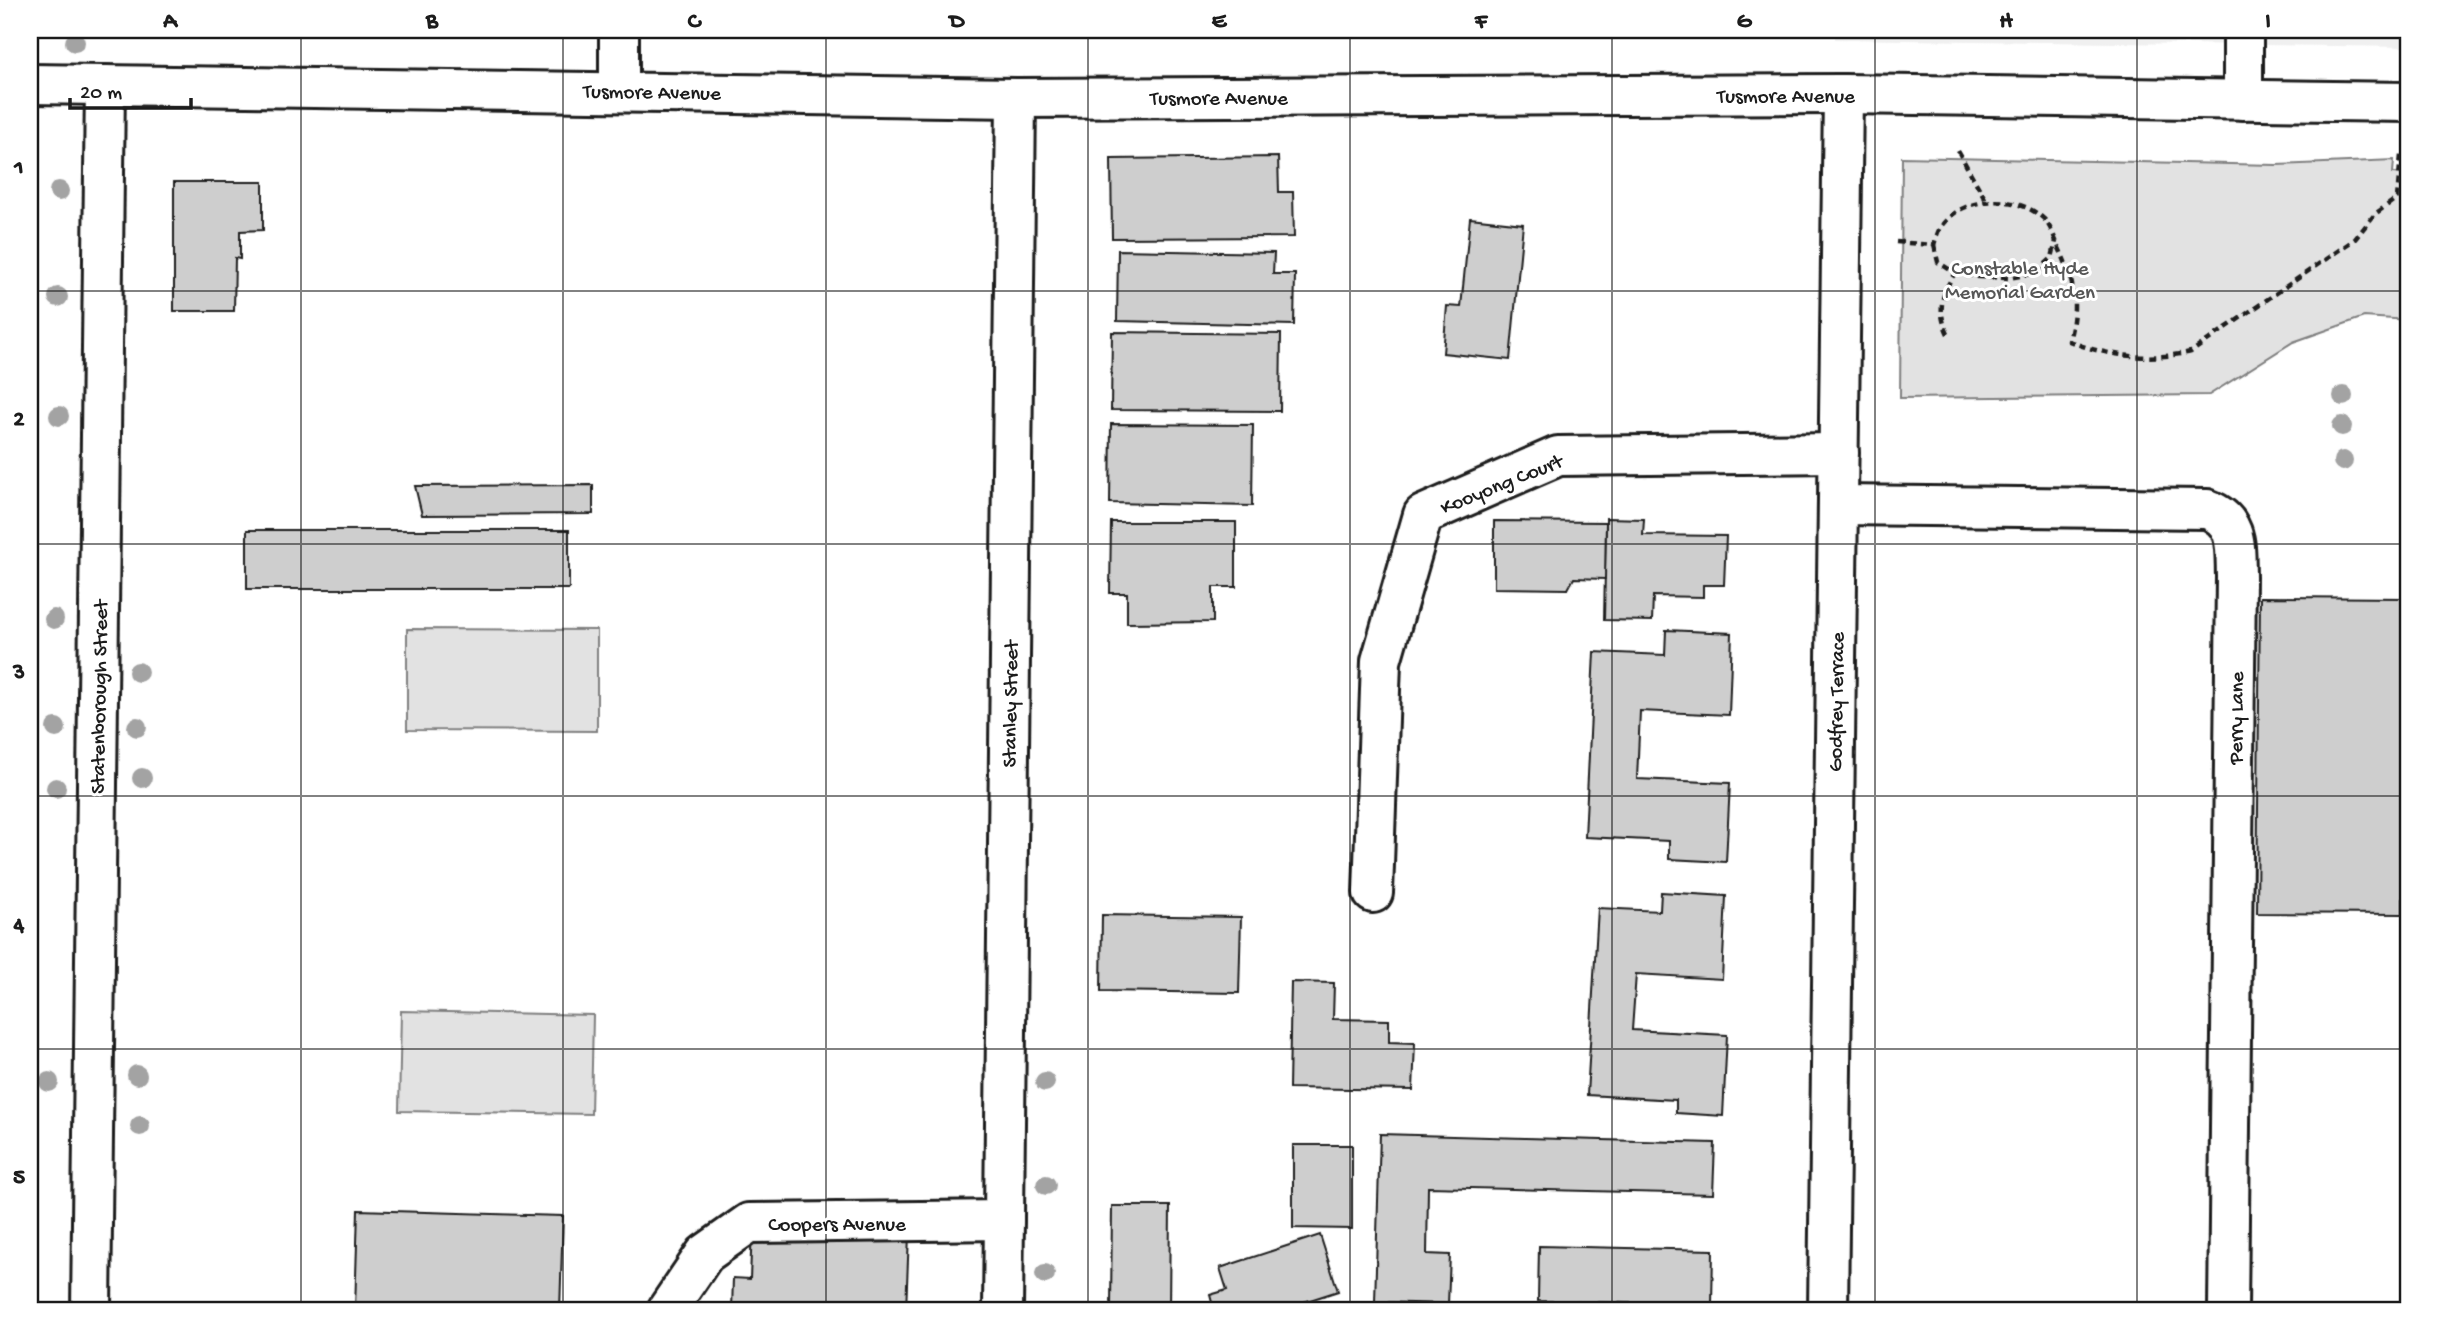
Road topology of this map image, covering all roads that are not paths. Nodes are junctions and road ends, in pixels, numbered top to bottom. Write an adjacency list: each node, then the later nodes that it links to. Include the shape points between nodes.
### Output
1 (618, 30): 5 (street)
2 (2243, 30): 8 (street)
3 (30, 84): 4 (street, Tusmore Avenue)
4 (105, 85): 5 (street, Tusmore Avenue); 14 (street, Statenborough Street)
5 (618, 90): 7 (street, Tusmore Avenue)
6 (1843, 94): 7 (street, Tusmore Avenue); 8 (street, Tusmore Avenue); 10 (street, Godfrey Terrace)
7 (1016, 98): 13 (street, Stanley Street)
8 (2243, 100): 9 (street, Tusmore Avenue)
9 (2408, 102)
10 (1839, 453): 11 (street, Godfrey Terrace); 12 (street, Kooyong Court, via 1558,456 1423,515 1381,660)
11 (1838, 505): 17 (street, Godfrey Terrace); 18 (street, Perry Lane, via 2207,509 2230,524 2236,577)
12 (1373, 892)
13 (1004, 1220): 15 (street, Coopers Avenue, via 749,1223 705,1254); 16 (street, Stanley Street)
14 (91, 1310)
15 (667, 1310)
16 (1003, 1310)
17 (1828, 1310)
18 (2228, 1310)

